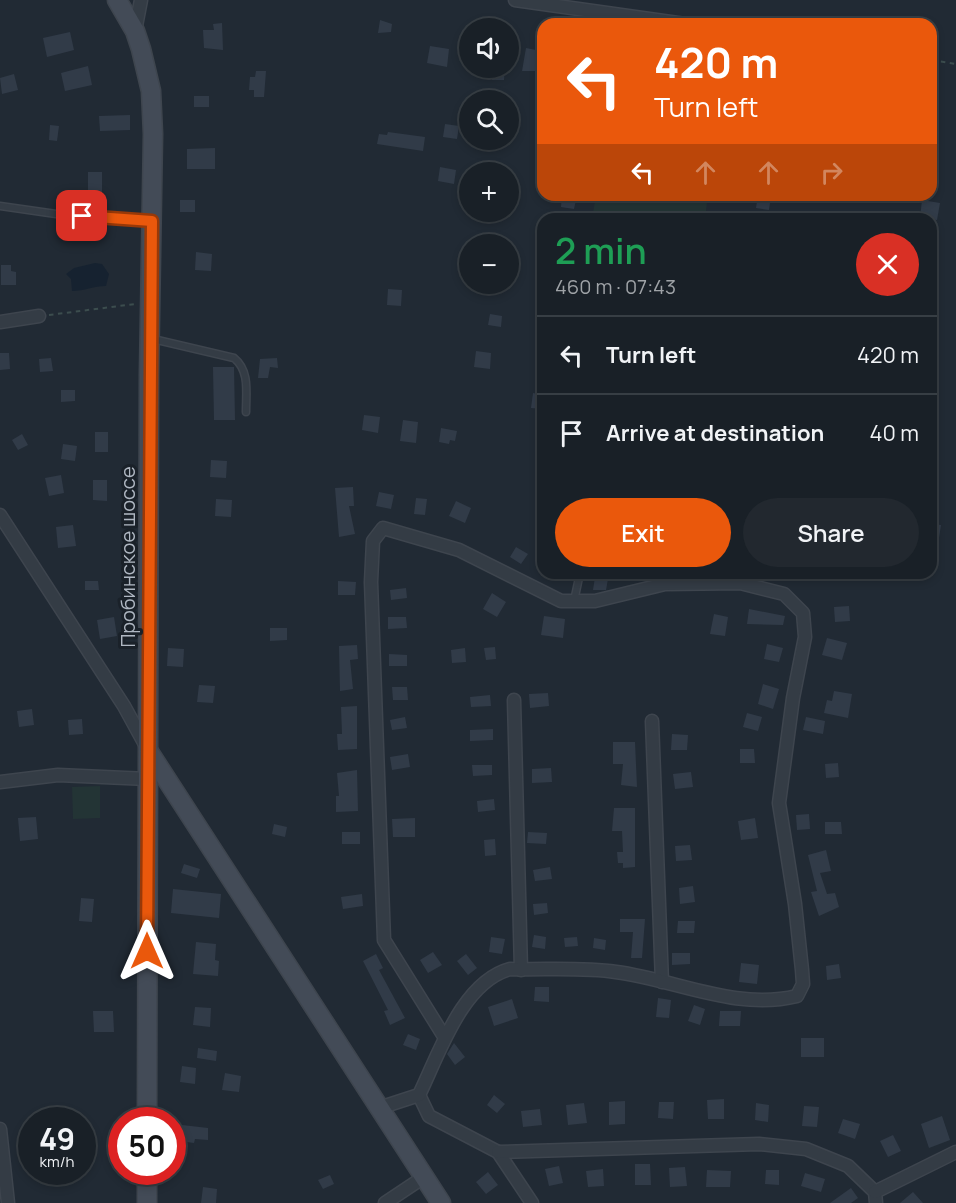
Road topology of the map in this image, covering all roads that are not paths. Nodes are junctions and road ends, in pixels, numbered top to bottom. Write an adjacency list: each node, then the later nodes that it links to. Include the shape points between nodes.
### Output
1 (117, 0): 6 (main road, Пробинское шоссе)
2 (141, 0): 6 (street)
3 (514, 0): 4 (street)
4 (560, 3): 5 (street)
5 (649, 18)
6 (135, 31): 8 (main road, Пробинское шоссе, via 151,90)
7 (0, 206): 8 (lane)
8 (152, 221): 11 (main road, Пробинское шоссе)
9 (39, 316): 10 (street)
10 (0, 322)
11 (150, 338): 12 (lane, via 234,358 242,364); 18 (main road, Пробинское шоссе)
12 (246, 411)
13 (0, 515): 18 (street, via 124,706)
14 (579, 579): 15 (lane)
15 (574, 601): 22 (street, via 595,601 665,584 740,583 784,594 803,613 805,637 779,803 795,904 802,984 797,996 745,1001); 23 (street, via 561,601 459,550 383,528 373,541 371,582 384,940)
16 (514, 700): 21 (street)
17 (652, 721): 22 (street)
18 (149, 752): 19 (main road, Пробинское шоссе); 26 (main road)
19 (148, 779): 20 (street, via 58,776); 25 (main road, Пробинское шоссе)
20 (0, 782)
21 (521, 970): 22 (street, via 616,972); 23 (street, via 494,974 453,1019)
22 (662, 982)
23 (445, 1038): 24 (street)
24 (419, 1095): 26 (street); 28 (street, via 429,1116)
25 (147, 1107)
26 (379, 1108): 31 (main road)
27 (0, 1129): 30 (street)
28 (498, 1152): 33 (street, via 759,1144 806,1149 848,1166); 38 (street)
29 (956, 1152): 33 (street)
30 (1, 1155): 34 (street)
31 (424, 1178): 36 (street); 37 (main road)
32 (147, 1185): 35 (main road)
33 (876, 1198)
34 (8, 1203)
35 (147, 1203)
36 (385, 1203)
37 (441, 1203)
38 (532, 1203)

